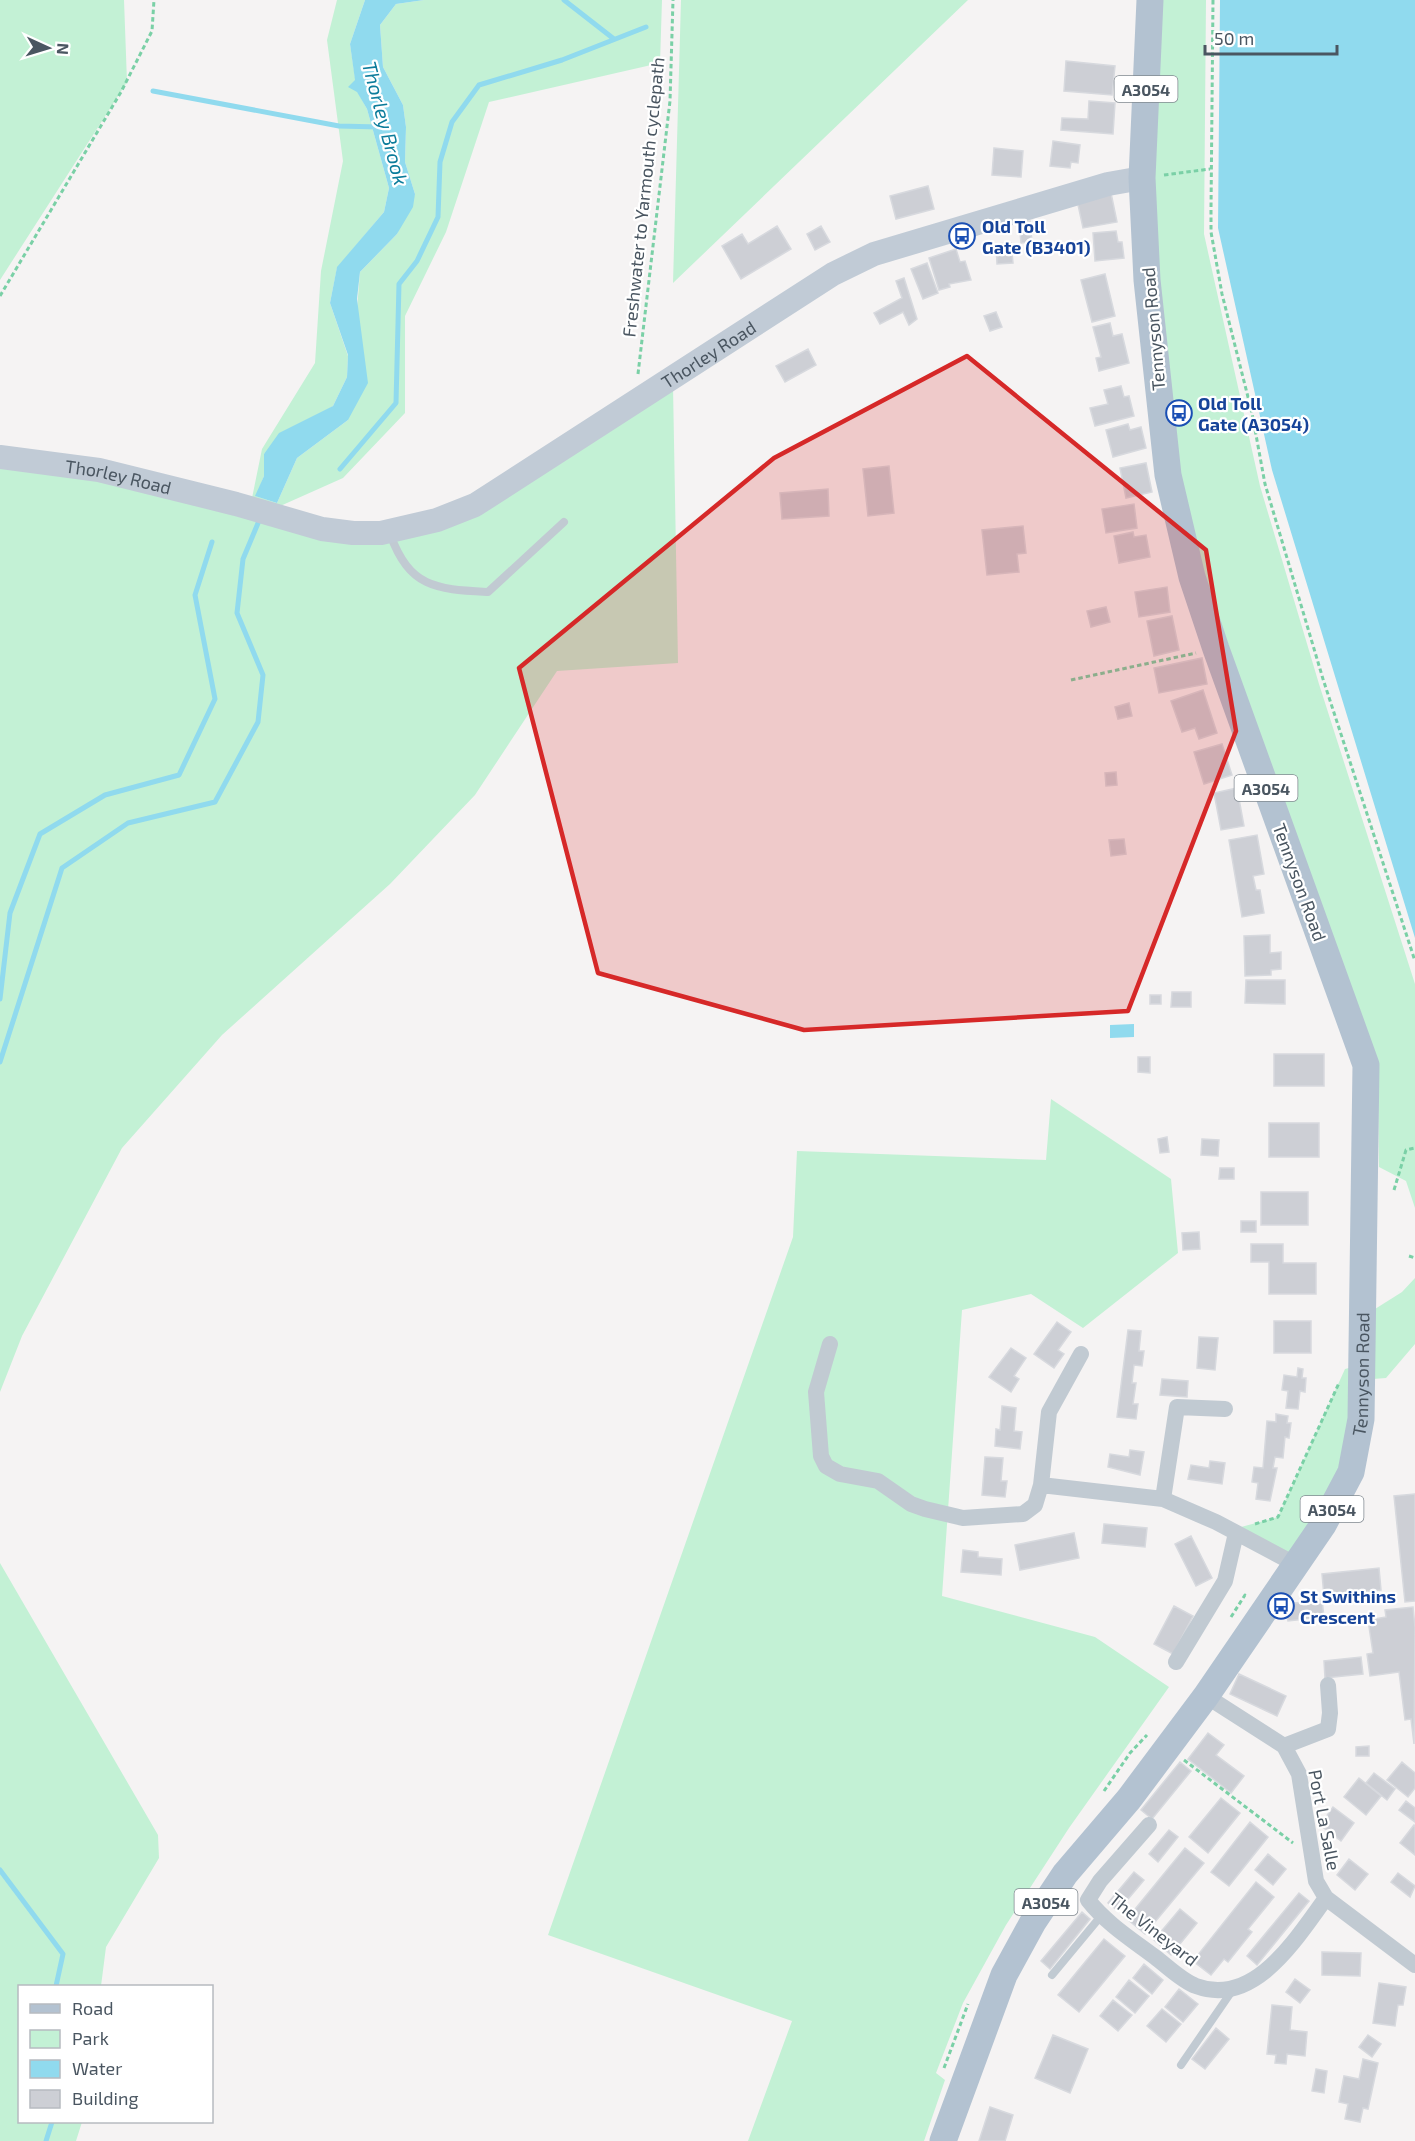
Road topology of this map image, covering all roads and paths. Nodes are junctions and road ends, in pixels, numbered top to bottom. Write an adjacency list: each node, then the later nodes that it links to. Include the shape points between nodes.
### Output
1 (154, 0): 7 (path, via 152,31 121,92)
2 (673, 0): 8 (path, Freshwater to Yarmouth cyclepath, via 670,101 638,374)
3 (1150, 0): 6 (main road, Tennyson Road / A3054)
4 (1213, 0): 5 (path)
5 (1210, 169): 6 (path); 14 (path, via 1211,232 1265,484 1323,679)
6 (1142, 178): 8 (main road, Thorley Road, via 1108,184 874,254 834,274); 12 (main road, Tennyson Road / A3054, via 1147,280 1168,475 1192,577)
7 (0, 296)
8 (645, 395): 11 (main road, Thorley Road, via 475,505 437,520)
9 (0, 457): 11 (main road, Thorley Road, via 99,470 322,529 353,533)
10 (564, 522): 11 (lane, via 488,592 423,581 398,556)
11 (389, 531)
12 (1216, 649): 13 (path); 21 (main road, Tennyson Road / A3054, via 1366,1065)
13 (1071, 680)
14 (1415, 961)
15 (1415, 1148): 16 (path, via 1406,1150)
16 (1394, 1191)
17 (1409, 1256): 18 (path)
18 (1415, 1258)
19 (830, 1344): 23 (street, via 816,1404 821,1456 832,1472 878,1481 911,1504 963,1518 1023,1514 1035,1505)
20 (1082, 1354): 23 (street, via 1049,1412)
21 (1364, 1364): 25 (path, via 1345,1370 1278,1517); 26 (main road, Tennyson Road / A3054, via 1362,1419 1351,1472 1323,1526)
22 (1225, 1409): 24 (street, via 1178,1407)
23 (1041, 1485): 24 (street)
24 (1162, 1499): 25 (street)
25 (1233, 1531): 26 (street); 27 (street, via 1225,1581)
26 (1295, 1564): 29 (main road, Tennyson Road / A3054)
27 (1176, 1662)
28 (1328, 1685): 30 (street, via 1328,1729)
29 (1206, 1696): 30 (street, Port La Salle); 31 (main road, A3054)
30 (1284, 1746): 33 (street, Port La Salle, via 1299,1774)
31 (1167, 1747): 33 (path, via 1268,1827); 40 (main road, A3054, via 1065,1874 1034,1922 1004,1975)
32 (1149, 1824): 35 (street, The Vineyard, via 1088,1900)
33 (1310, 1854): 34 (street, Port La Salle, via 1316,1881)
34 (1326, 1898): 36 (street, Port La Salle); 38 (street, The Vineyard, via 1267,1971)
35 (1101, 1916): 37 (lane); 38 (street, The Vineyard, via 1194,1986 1219,1991)
36 (1415, 1965)
37 (1052, 1975)
38 (1234, 1988): 39 (lane)
39 (1181, 2066)
40 (943, 2141)

